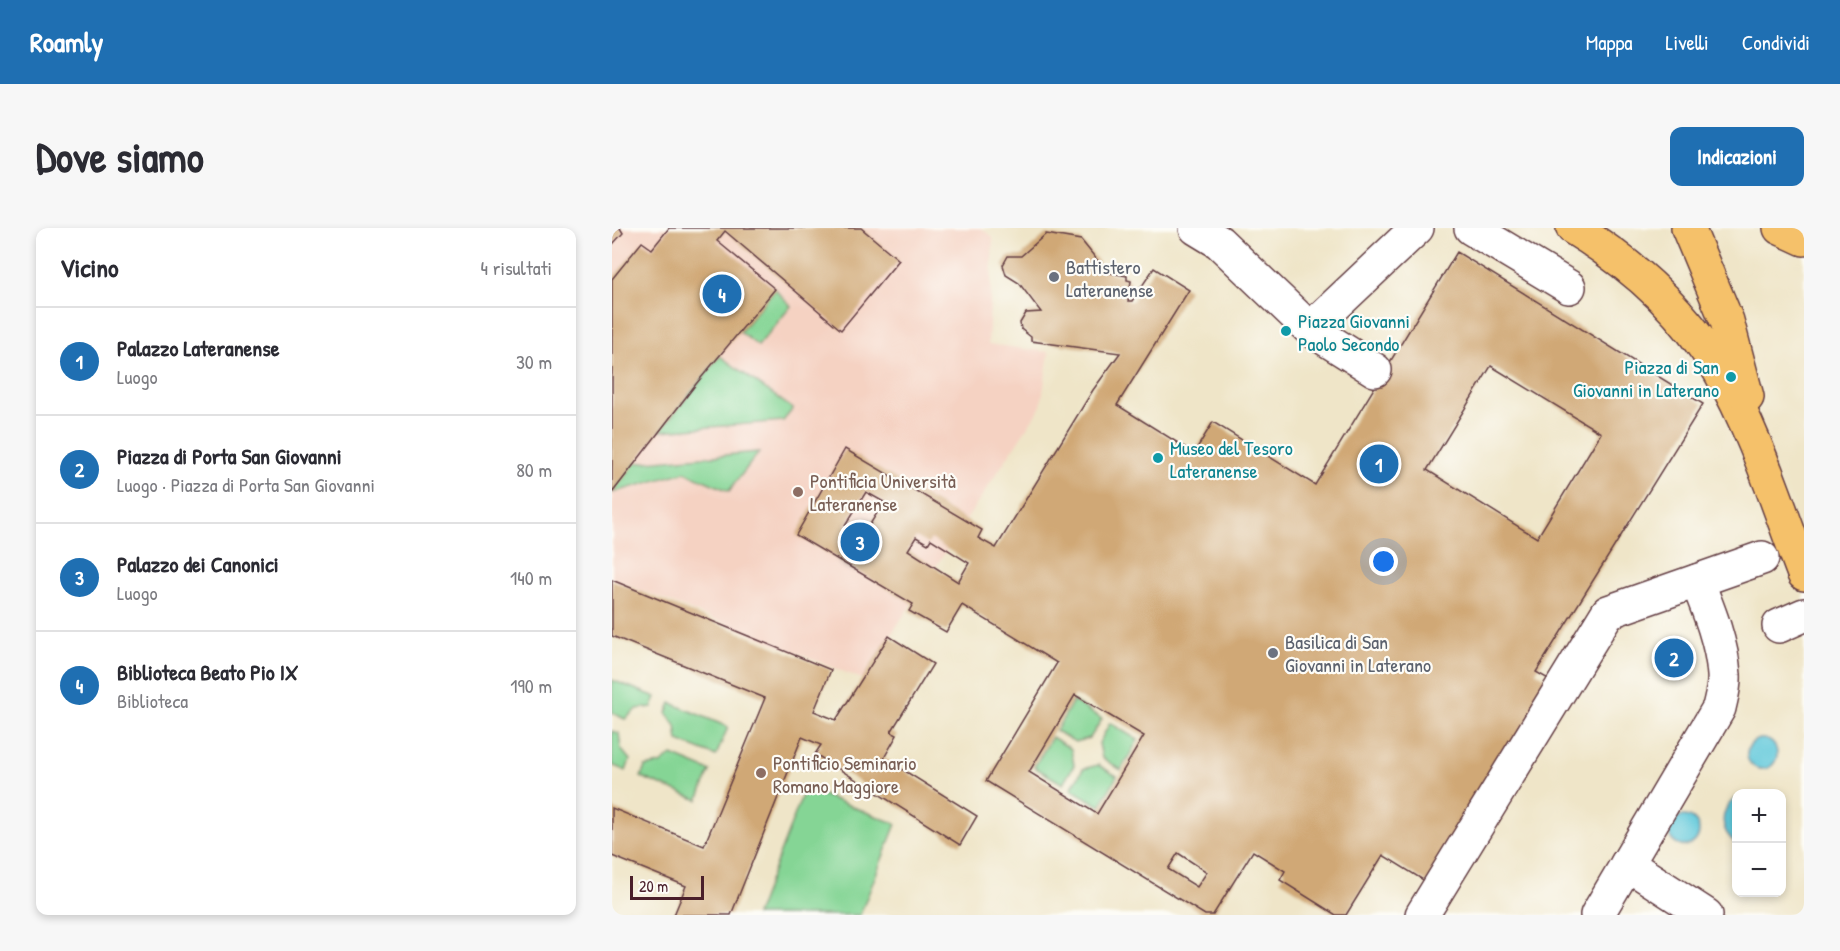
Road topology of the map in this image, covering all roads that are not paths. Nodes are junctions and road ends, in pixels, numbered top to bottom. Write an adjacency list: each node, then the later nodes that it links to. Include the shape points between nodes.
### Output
1 (1196, 228): 9 (street, via 1219,242)
2 (1417, 228): 9 (street)
3 (1471, 228): 8 (street)
4 (1573, 228): 11 (main road, via 1630,268 1681,316 1720,372)
5 (1688, 228): 11 (main road, via 1735,347)
6 (1780, 228): 7 (main road)
7 (1804, 239)
8 (1569, 287)
9 (1310, 329): 10 (street)
10 (1375, 370)
11 (1754, 444): 13 (main road)
12 (1762, 558): 14 (street)
13 (1804, 574)
14 (1697, 581): 15 (street, via 1720,648 1724,677 1719,708); 16 (street, via 1608,612)
15 (1626, 864): 17 (street); 18 (street)
16 (1422, 915)
17 (1597, 915)
18 (1706, 915)

